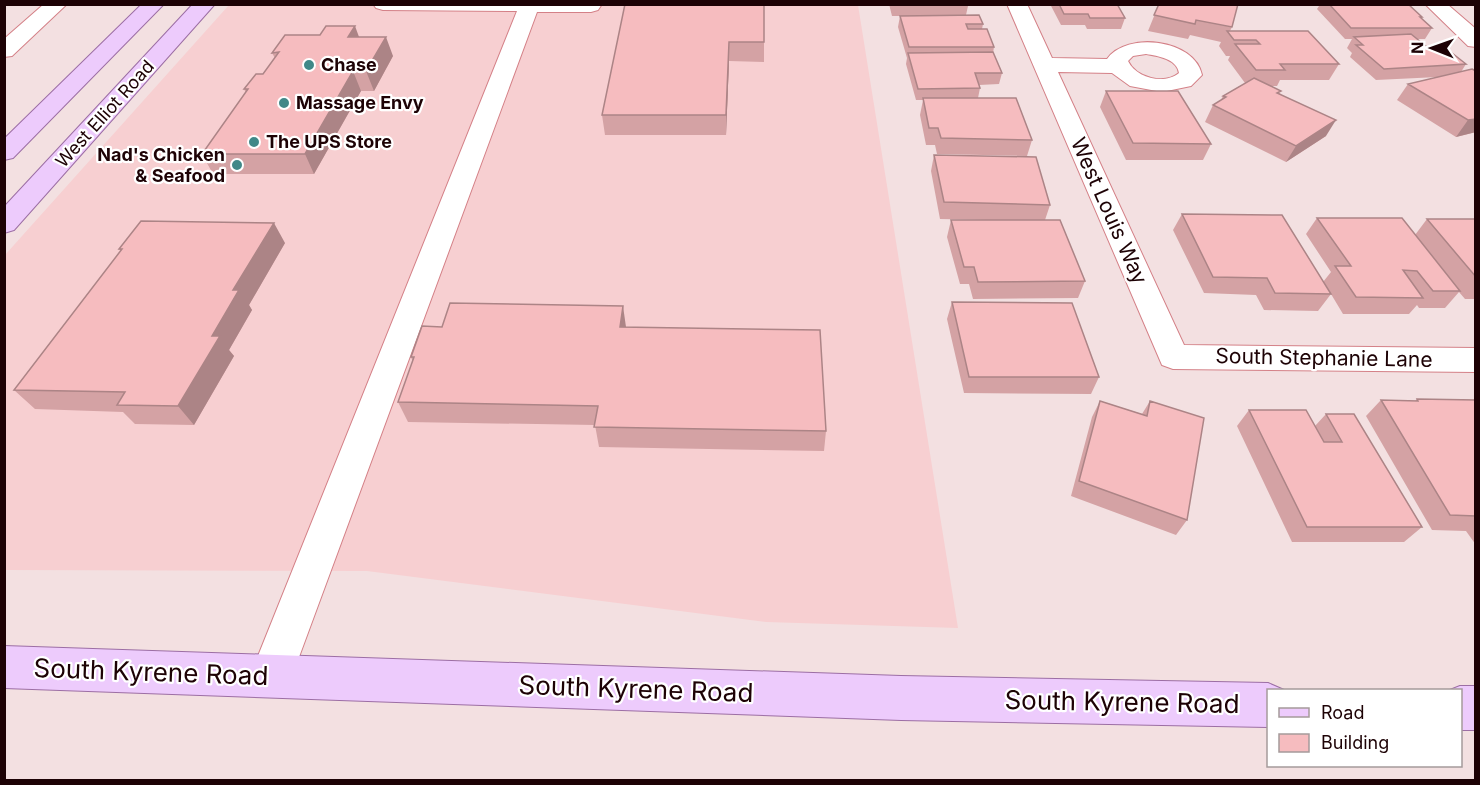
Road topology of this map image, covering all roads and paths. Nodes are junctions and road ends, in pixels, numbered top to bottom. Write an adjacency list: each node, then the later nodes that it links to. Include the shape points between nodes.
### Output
1 (57, 4): 10 (street)
2 (154, 4): 13 (main road, West Elliot Road)
3 (205, 4): 14 (main road, West Elliot Road)
4 (383, 4): 8 (street)
5 (592, 4): 8 (street)
6 (1017, 4): 11 (street, West Louis Way)
7 (1435, 4): 9 (street)
8 (530, 5): 18 (street)
9 (1476, 41)
10 (4, 51)
11 (1044, 65): 12 (street); 15 (street, West Louis Way)
12 (1118, 66)
13 (4, 153)
14 (4, 224)
15 (1173, 357): 16 (street, South Stephanie Lane)
16 (1476, 360)
17 (4, 667): 18 (main road, South Kyrene Road)
18 (271, 676): 19 (main road, South Kyrene Road, via 901,698)
19 (1267, 705)

